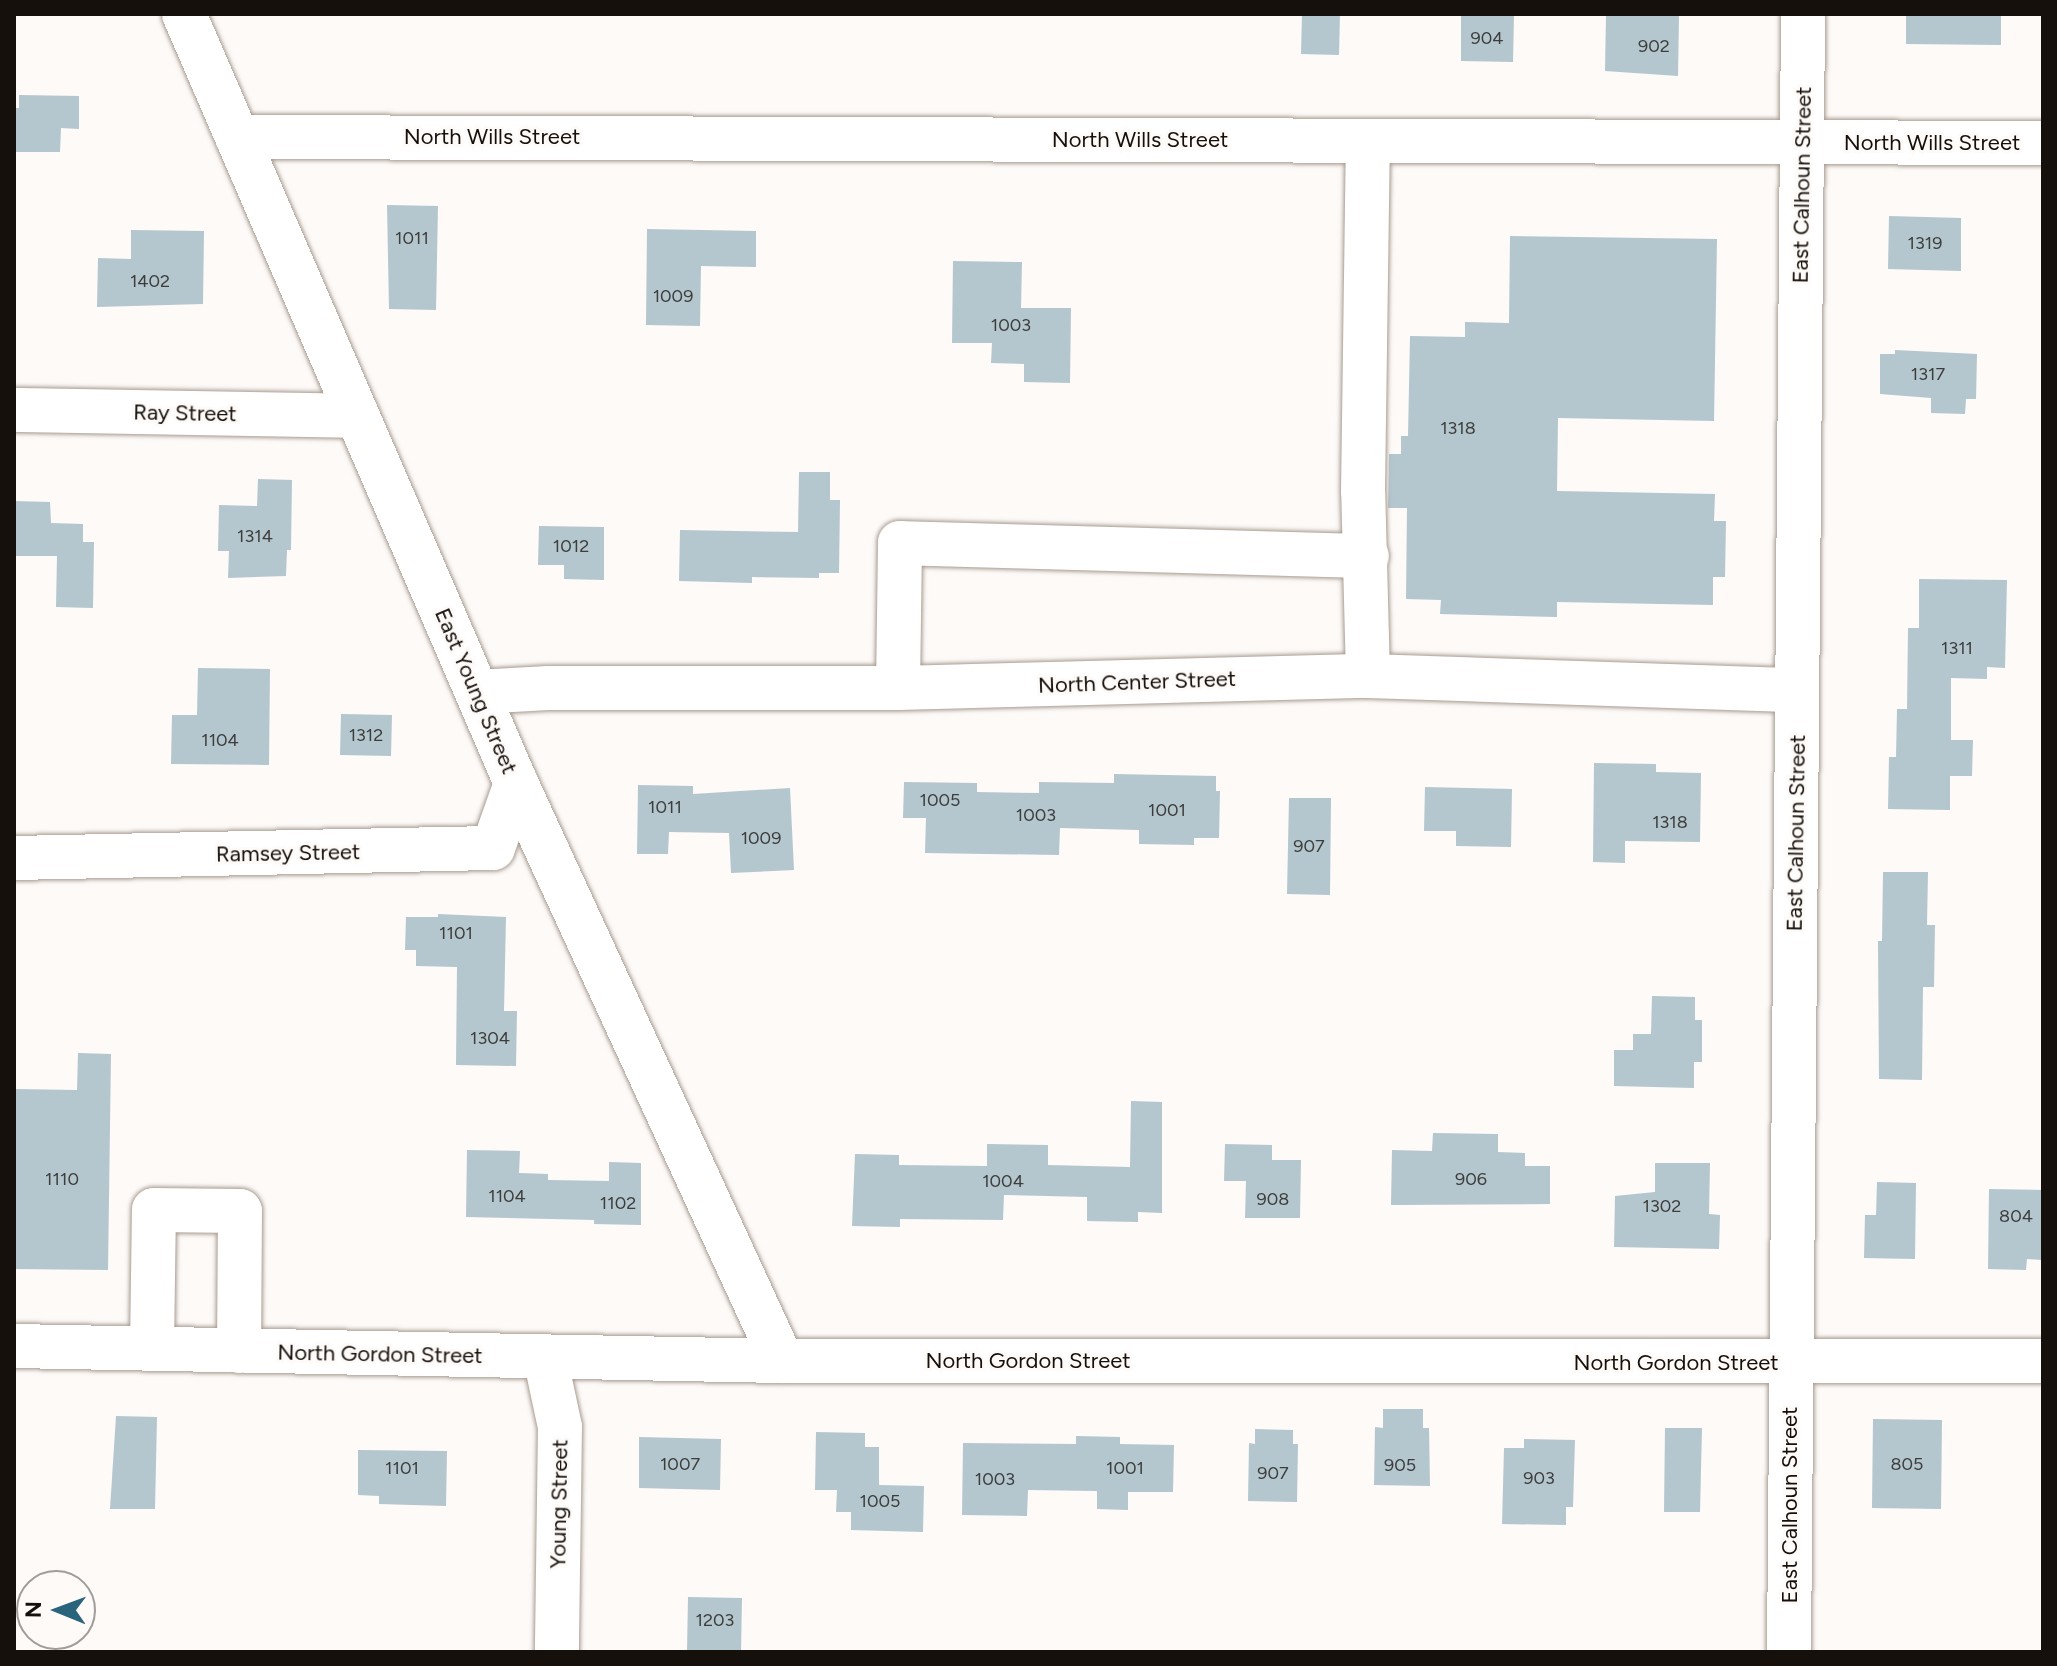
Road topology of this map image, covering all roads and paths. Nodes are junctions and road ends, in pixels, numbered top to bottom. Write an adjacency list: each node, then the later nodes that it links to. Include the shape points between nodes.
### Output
1 (184, 14): 3 (street, East Young Street)
2 (1803, 14): 5 (street, East Calhoun Street)
3 (237, 137): 4 (street, North Wills Street); 8 (street, East Young Street)
4 (1368, 141): 5 (street, North Wills Street); 9 (street, via 1363,491)
5 (1802, 142): 6 (street, North Wills Street); 12 (street, East Calhoun Street)
6 (2043, 143)
7 (14, 410): 8 (street, Ray Street)
8 (357, 416): 13 (street, East Young Street)
9 (1367, 556): 10 (street); 11 (street, via 900,543)
10 (1368, 676): 11 (street, North Center Street); 12 (street, North Center Street)
11 (898, 688): 13 (street, North Center Street)
12 (1797, 690): 22 (street, East Calhoun Street)
13 (477, 692): 14 (street, East Young Street)
14 (516, 783): 15 (street, Ramsey Street, via 493,848); 20 (street, East Young Street)
15 (14, 858)
16 (14, 1346): 17 (street, North Gordon Street)
17 (152, 1349): 18 (street, North Gordon Street); 18 (street, via 154,1210 240,1211)
18 (239, 1351): 19 (street, North Gordon Street)
19 (545, 1357): 20 (street, North Gordon Street); 23 (street, Young Street, via 560,1427)
20 (782, 1361): 22 (street, North Gordon Street)
21 (2043, 1361): 22 (street, North Gordon Street)
22 (1791, 1363): 24 (street, East Calhoun Street)
23 (557, 1652)
24 (1789, 1652)

